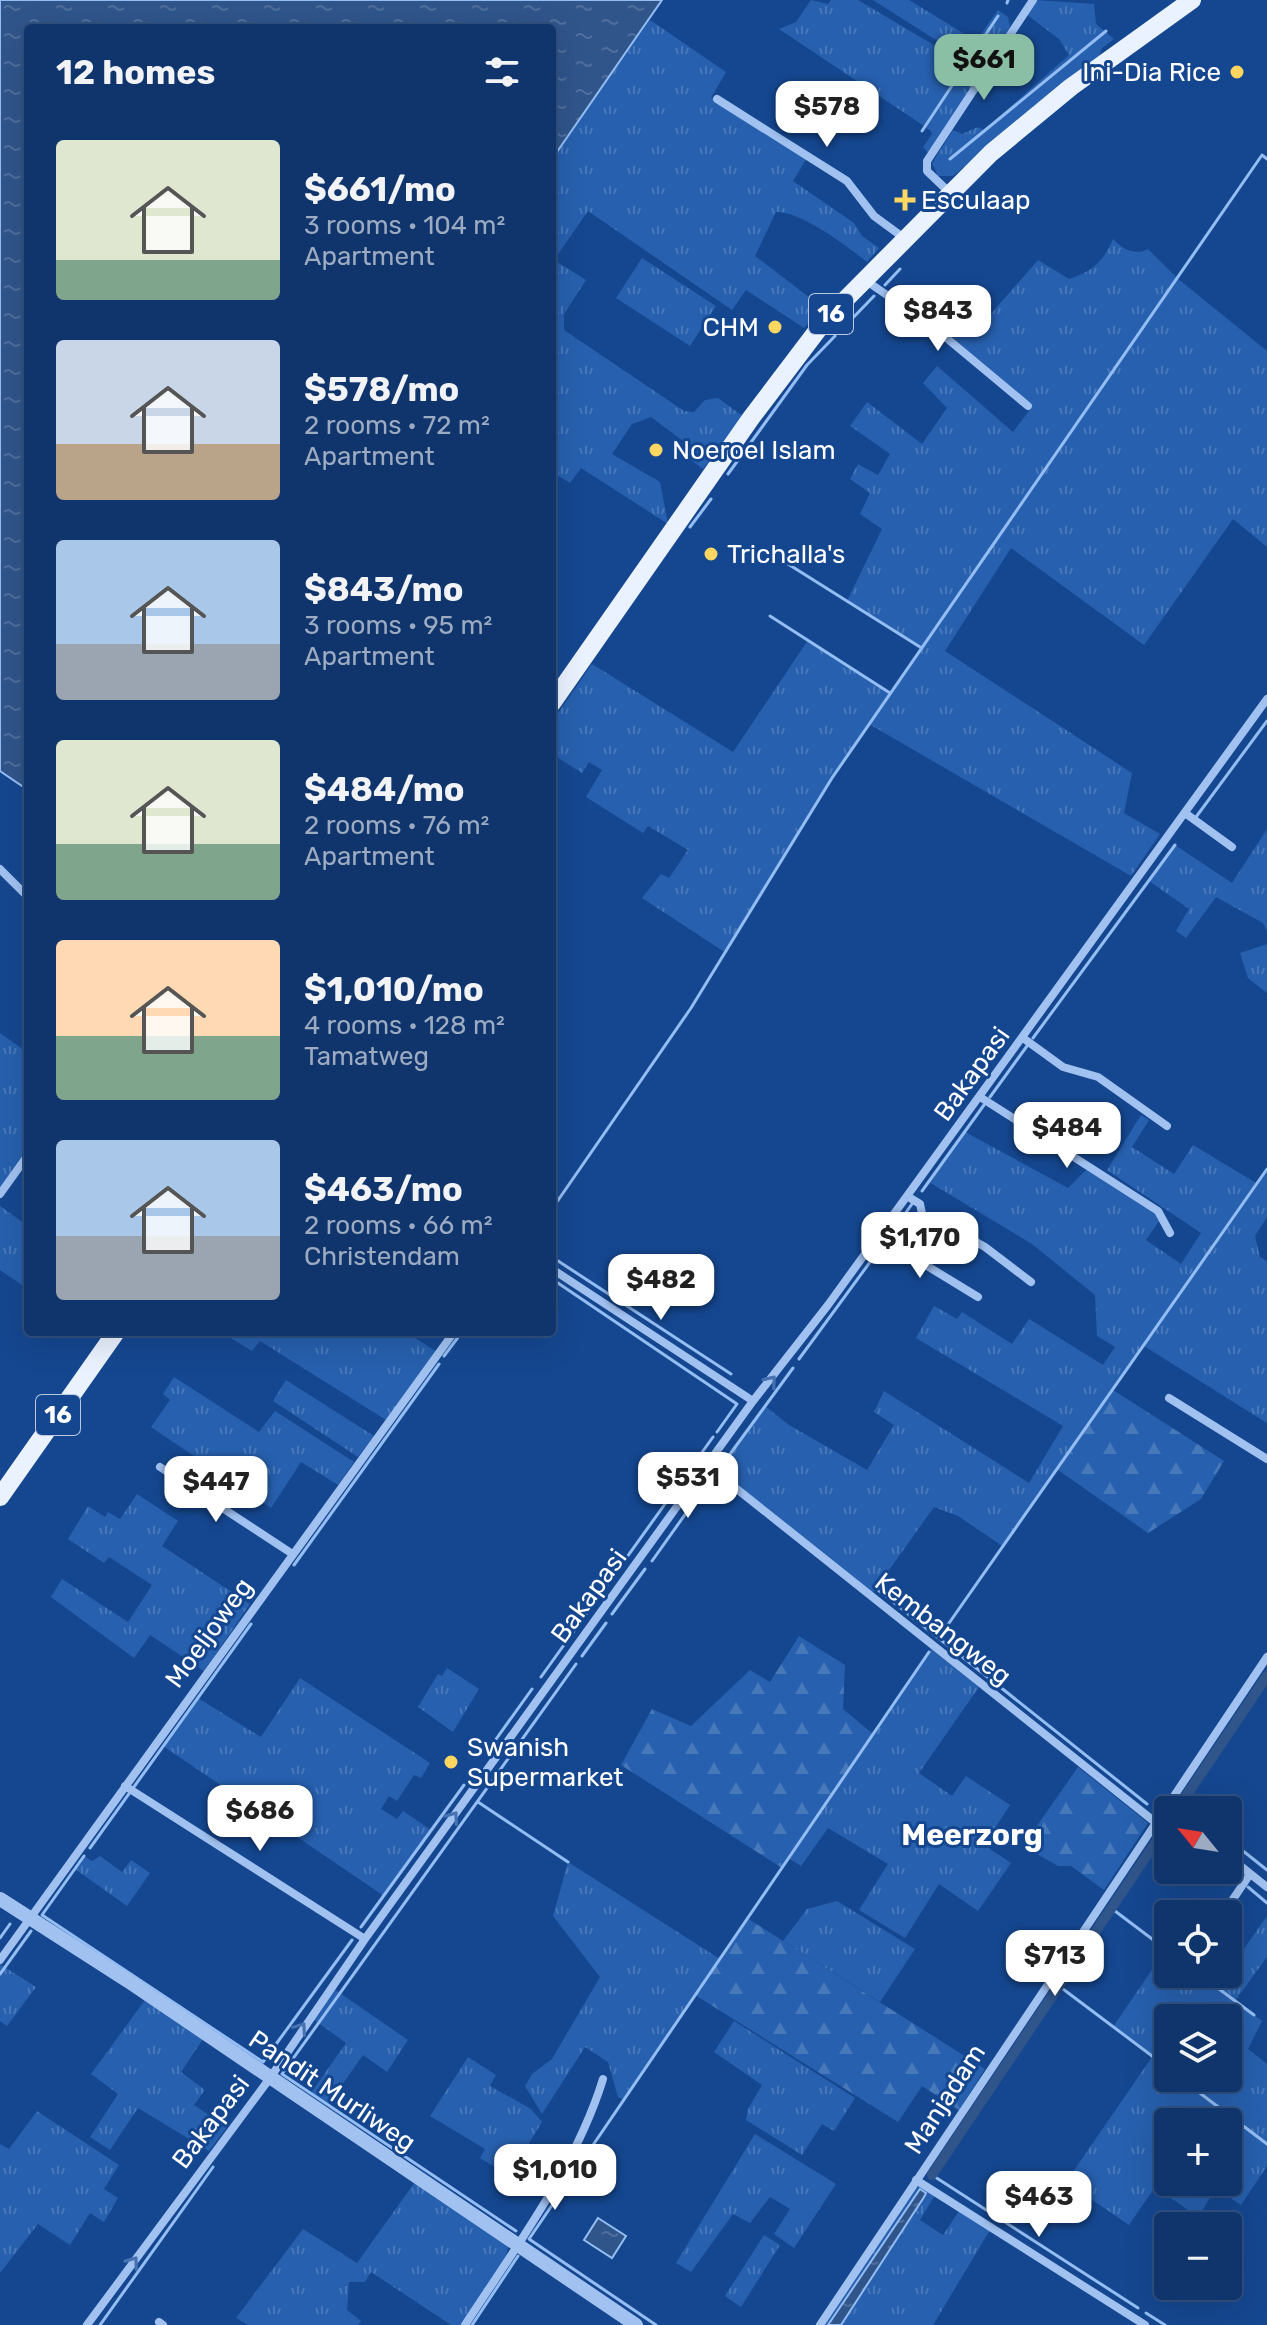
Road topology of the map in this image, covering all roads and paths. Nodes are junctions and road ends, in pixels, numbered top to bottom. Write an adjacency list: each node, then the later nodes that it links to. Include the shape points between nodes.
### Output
1 (1033, 0): 4 (street, via 927,161 927,171)
2 (1192, 0): 4 (main road, 16, via 1071,87)
3 (717, 99): 5 (street, via 847,181 874,216)
4 (950, 193): 5 (main road, 16)
5 (905, 239): 6 (main road, 16)
6 (864, 280): 7 (street, via 932,326); 8 (main road, 16, via 786,369)
7 (1028, 406)
8 (556, 697)
9 (1267, 699): 10 (street, Bakapasi)
10 (1185, 813): 11 (street); 14 (street, Bakapasi)
11 (1232, 847)
12 (0, 869): 13 (street)
13 (24, 893)
14 (1023, 1038): 15 (street, Bakapasi); 16 (street, via 1063,1067 1098,1077)
15 (980, 1097): 19 (street, Bakapasi); 20 (street, via 1158,1211)
16 (1167, 1126)
17 (24, 1161): 18 (street)
18 (0, 1194)
19 (907, 1196): 21 (street, Bakapasi); 23 (street, via 920,1204 923,1218 985,1247)
20 (1170, 1233)
21 (878, 1236): 24 (street); 28 (street, Bakapasi, one-way to 21)
22 (556, 1272): 28 (street)
23 (1031, 1282)
24 (978, 1297)
25 (113, 1336): 32 (main road, 16)
26 (451, 1336): 33 (street, Moeljoweg)
27 (1169, 1398): 29 (street)
28 (753, 1401): 30 (street, Bakapasi)
29 (1267, 1459)
30 (708, 1466): 37 (street, Kembangweg); 45 (street, Bakapasi, one-way to 30)
31 (160, 1467): 33 (street)
32 (0, 1497)
33 (291, 1553): 35 (street, Moeljoweg)
34 (1267, 1657): 36 (street, Manjadam)
35 (131, 1789): 44 (street, Moeljoweg); 45 (street)
36 (1176, 1796)
37 (1154, 1821)
38 (1154, 1823): 49 (street, Manjadam)
39 (1242, 1867): 40 (street)
40 (1250, 1874): 41 (street); 43 (street)
41 (1267, 1887)
42 (0, 1899): 44 (street, Pandit Murliweg)
43 (1232, 1900)
44 (29, 1918): 46 (street, Moeljoweg); 47 (street, Pandit Murliweg)
45 (365, 1939): 47 (street, Bakapasi, one-way to 45)
46 (0, 1960)
47 (270, 2078): 50 (street, Pandit Murliweg); 51 (street, Bakapasi, one-way to 47)
48 (603, 2079): 50 (street, via 591,2119)
49 (916, 2180): 54 (street, Manjadam); 55 (street)
50 (517, 2245): 52 (street); 53 (street, Pandit Murliweg)
51 (87, 2325)
52 (465, 2325)
53 (636, 2325)
54 (820, 2325)
55 (1145, 2325)

